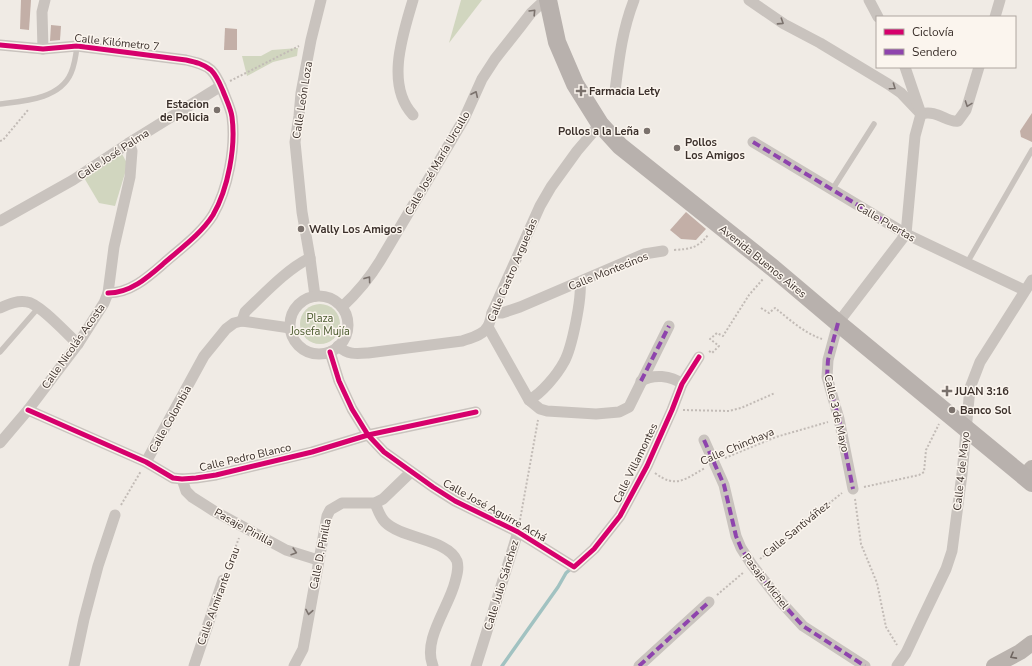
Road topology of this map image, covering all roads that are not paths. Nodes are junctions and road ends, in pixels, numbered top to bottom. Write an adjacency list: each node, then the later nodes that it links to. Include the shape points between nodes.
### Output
1 (45, 0): 14 (street, via 42,12)
2 (321, 0): 31 (street, Calle León Loza, via 311,40 295,142 302,212)
3 (413, 0): 21 (street, via 400,48 398,74 402,94 408,110)
4 (545, 0): 39 (street, Calle José María Urcullo, one-way to 4, via 358,292 380,261 464,119 485,74 531,13)
5 (548, 0): 22 (main road, Avenida Buenos Aires, via 557,42 575,84)
6 (634, 0): 18 (street, via 622,38)
7 (748, 0): 20 (street, one-way to 20, via 784,24 888,84 901,93)
8 (869, 0): 10 (street)
9 (1000, 0): 11 (street)
10 (877, 16)
11 (995, 16)
12 (0, 45): 14 (street, Calle Kilómetro 7)
13 (77, 46): 14 (street, Calle Kilómetro 7); 17 (street, Calle Kilómetro 7, via 197,63 211,70); 19 (lane, via 71,74 57,89 36,99)
14 (43, 49)
15 (905, 68): 20 (street)
16 (979, 68): 20 (street, one-way to 20, via 966,110 958,121 941,115)
17 (221, 86): 25 (street, Calle José Palma); 36 (street, Calle Kilómetro 7, via 232,116 232,152 219,203 212,216 201,230 148,277 133,287)
18 (615, 91)
19 (0, 104)
20 (921, 114): 29 (street, via 915,136)
21 (413, 115)
22 (600, 124): 41 (street, Calle Castro Arguedas, via 577,151 540,206); 43 (main road, Avenida Buenos Aires, via 620,146)
23 (874, 124): 27 (lane)
24 (753, 142): 27 (street, Calle Puertas)
25 (129, 143): 28 (street, Calle José Palma, via 73,180); 36 (street, Calle Nicolás Acosta, via 132,151 130,177 114,247)
26 (1032, 150): 32 (lane)
27 (832, 190): 29 (street, Calle Puertas)
28 (0, 221)
29 (906, 234): 32 (street, Calle Puertas); 43 (street, Calle 3 de Mayo)
30 (663, 251): 34 (street, Calle Montecinos, via 644,254)
31 (310, 258): 37 (street, Calle León Loza); 42 (street, Calle Colombia, via 290,271 245,312)
32 (967, 263): 35 (street, Calle Puertas)
33 (1032, 280): 35 (street, Calle 4 de Mayo)
34 (580, 282): 41 (street, Calle Montecinos, via 520,307 502,313); 53 (street, via 580,299 565,362 538,395)
35 (1024, 290): 56 (street, Calle 4 de Mayo, via 980,362 970,388)
36 (108, 293): 47 (street, Calle Nicolás Acosta)
37 (315, 296): 39 (street, via 334,300); 46 (street, via 300,303 294,310 290,318)
38 (38, 307): 40 (street, via 29,302 21,302); 47 (street); 49 (lane)
39 (342, 307): 48 (street, via 348,322 347,331 344,339)
40 (0, 308)
41 (492, 313): 45 (street, Calle Castro Arguedas)
42 (242, 321): 46 (street); 60 (street, Calle Colombia, via 226,329 204,356)
43 (838, 323): 56 (main road, Avenida Buenos Aires); 64 (street, Calle 3 de Mayo, via 828,360 827,376 839,419)
44 (669, 326): 51 (street)
45 (488, 327): 48 (street, Calle Castro Arguedas, via 478,335 462,341 355,354); 53 (street)
46 (290, 328): 48 (street, via 296,344 303,350 321,354)
47 (78, 344): 54 (street, Calle Nicolás Acosta)
48 (334, 349): 57 (street, Calle José Aguirre Achá, via 339,381)
49 (0, 352)
50 (699, 357): 52 (street, Calle Villamontes)
51 (641, 381): 52 (street, via 656,376); 53 (street, via 629,407 619,412 596,414 547,411)
52 (682, 384): 69 (street, Calle Villamontes, via 647,466 620,516 594,549)
53 (529, 400)
54 (28, 410): 59 (street, Calle Nicolás Acosta); 60 (street, Calle Pedro Blanco)
55 (476, 412): 57 (street, Calle Pedro Blanco)
56 (966, 428): 62 (main road, Avenida Buenos Aires); 80 (street, Calle 4 de Mayo, via 952,551 906,653)
57 (368, 435): 61 (street, Calle José Aguirre Achá, via 384,452); 63 (street, Calle Pedro Blanco, via 312,452 216,475)
58 (704, 440): 79 (street, Pasaje Michel, via 724,485 736,536 752,565 803,626)
59 (0, 443)
60 (146, 462): 63 (street, Calle Pedro Blanco, via 173,478)
61 (411, 472): 65 (street, via 383,499); 67 (street, Calle José Aguirre Achá, via 455,501)
62 (1029, 476)
63 (182, 479): 68 (street, Pasaje Pinilla, one-way to 68, via 186,491 192,498 286,550)
64 (853, 489)
65 (375, 503): 68 (street, Calle D. Pinilla, via 342,503 330,510); 76 (street, via 385,522 407,534 434,543 451,553 457,561 458,572 454,588 432,640 430,652)
66 (116, 515): 73 (street, via 98,566)
67 (518, 532): 69 (street, Calle José Aguirre Achá); 77 (street, Calle Julio Sánchez)
68 (318, 560): 75 (street, Calle D. Pinilla, one-way to 75, via 303,649)
69 (574, 567)
70 (223, 580): 74 (street, Calle Almirante Grau)
71 (709, 602): 78 (street)
72 (1032, 643): 81 (main road, one-way to 81)
73 (74, 666)
74 (194, 666)
75 (294, 666)
76 (433, 666)
77 (476, 666)
78 (639, 666)
79 (865, 666)
80 (897, 666)
81 (994, 666)

